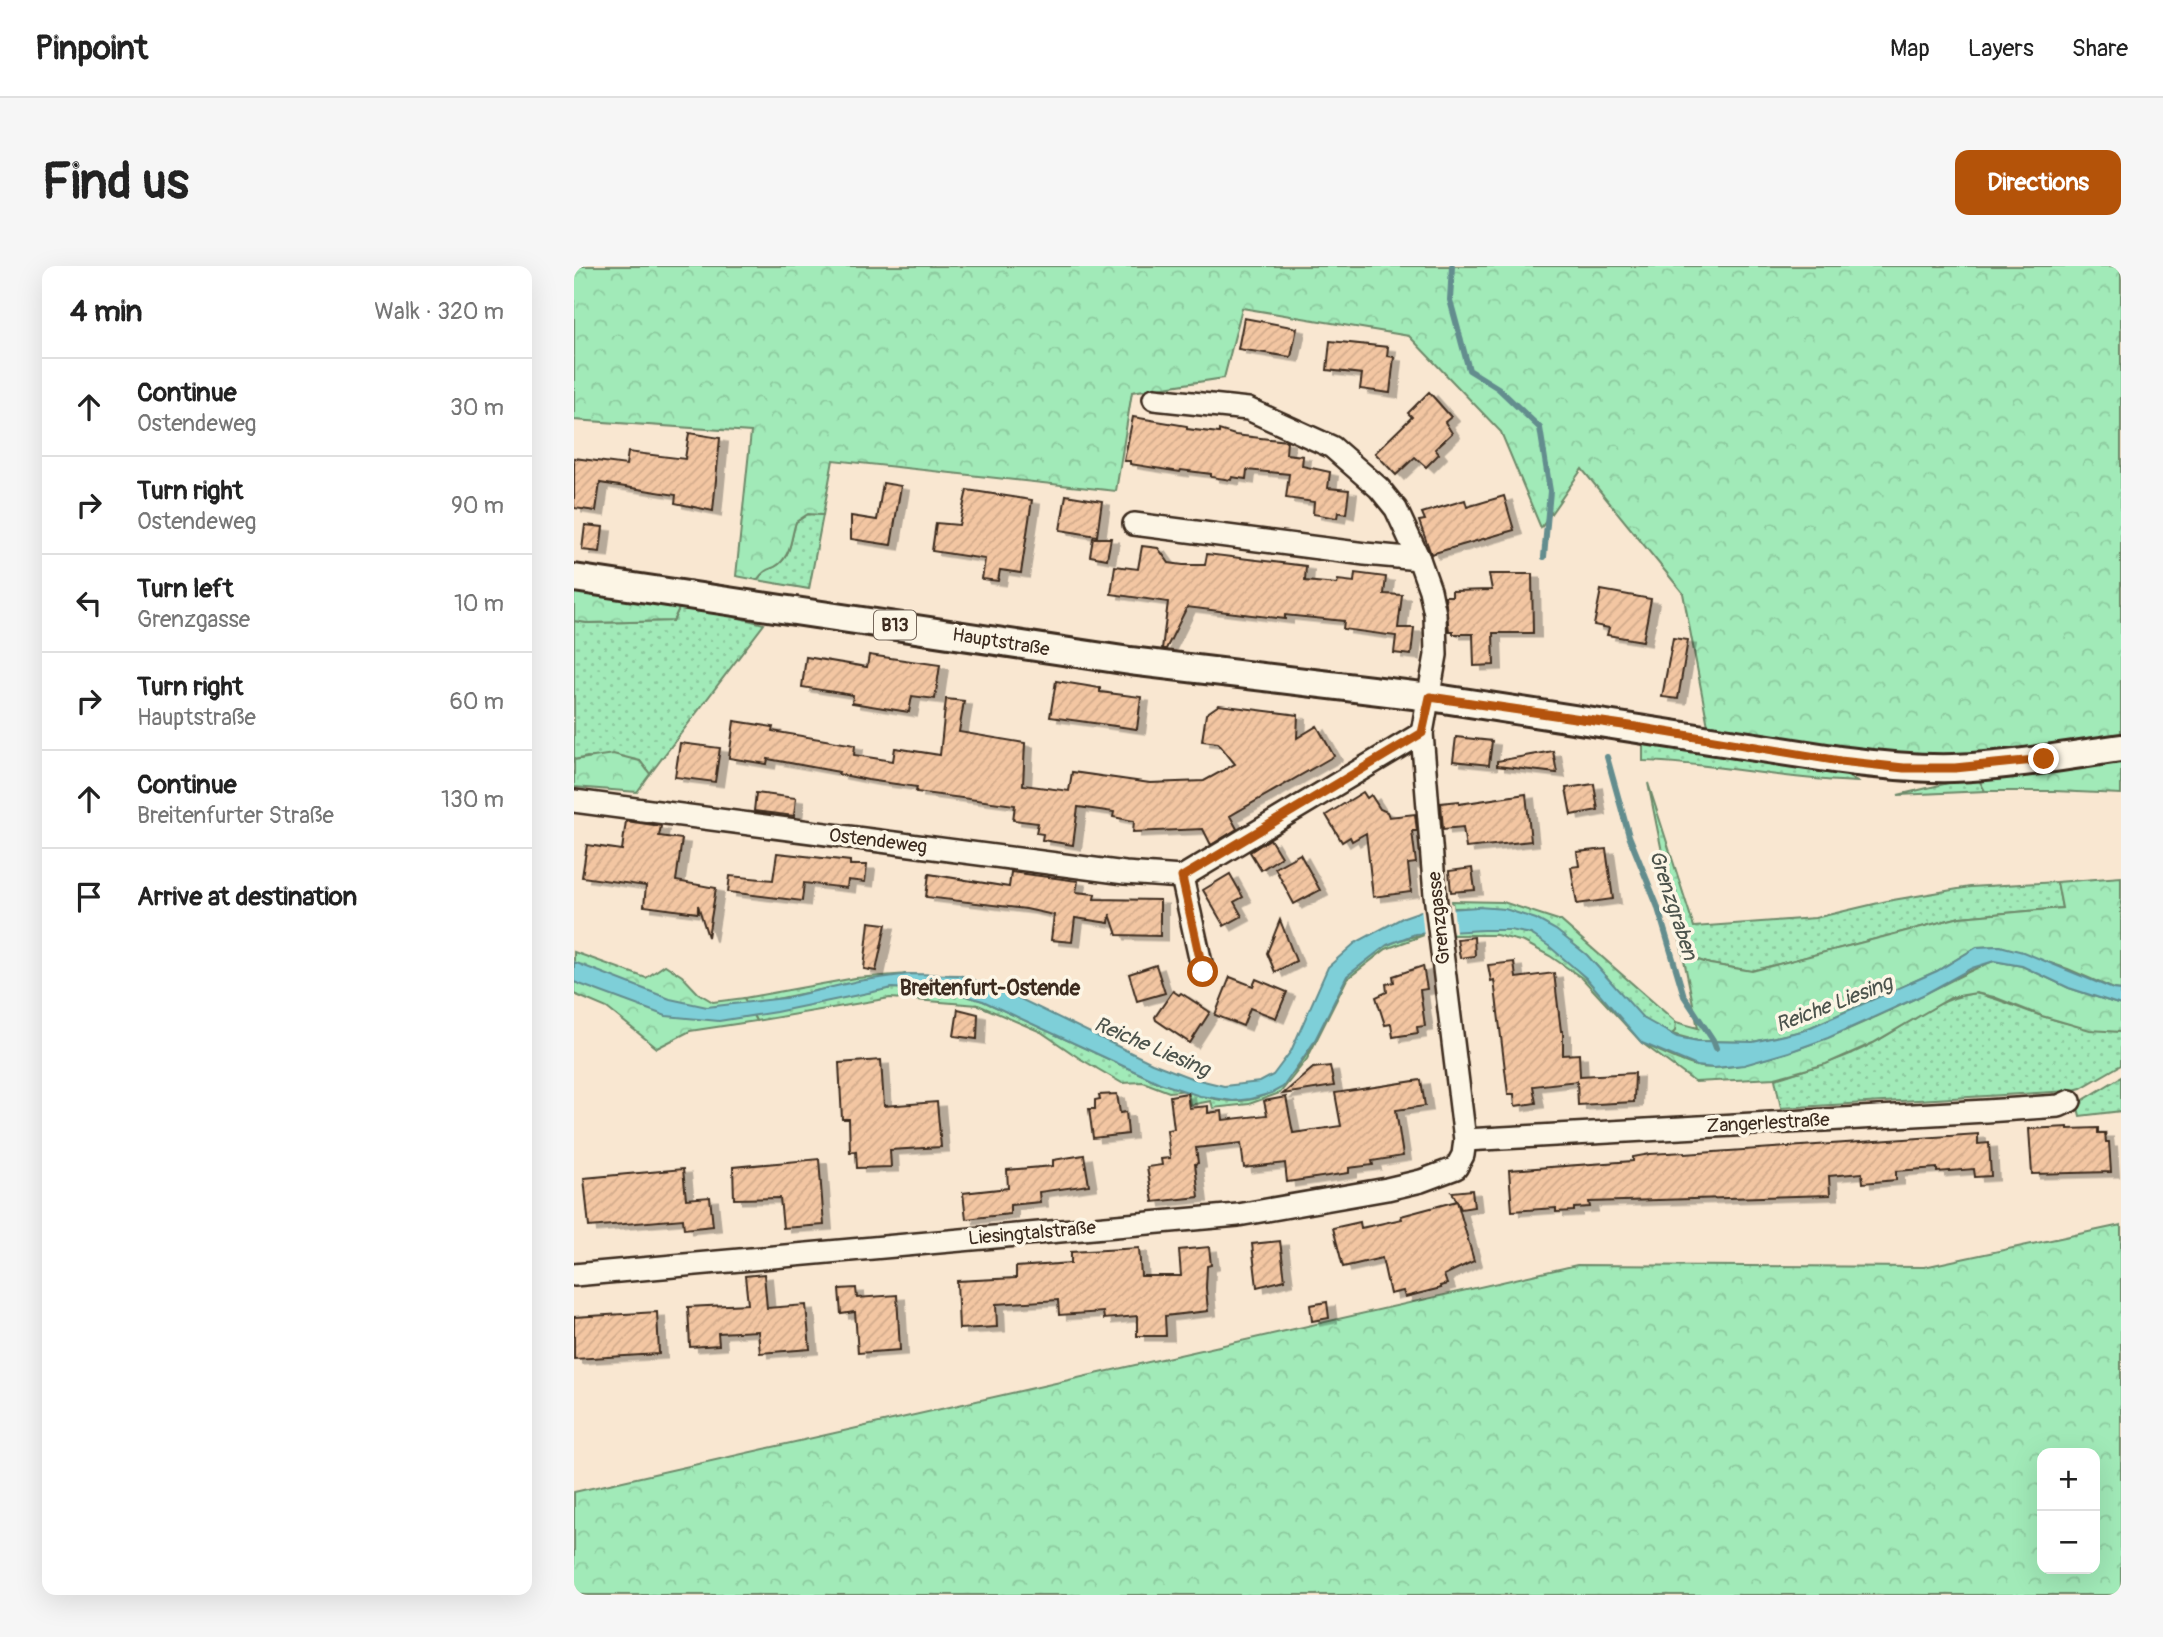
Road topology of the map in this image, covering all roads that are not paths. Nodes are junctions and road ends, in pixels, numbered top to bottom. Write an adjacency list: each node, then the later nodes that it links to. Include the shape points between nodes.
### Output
1 (1154, 399): 3 (street, via 1248,409 1332,447 1380,488 1396,509)
2 (1134, 524): 3 (street)
3 (1419, 559): 5 (street, via 1434,614 1436,655)
4 (574, 578): 5 (main road, Hauptstraße / B13, via 1130,661)
5 (1430, 697): 6 (street, Grenzgasse); 7 (main road, Hauptstraße / B13, via 1904,768 1955,768)
6 (1422, 733): 9 (street); 12 (street, Grenzgasse)
7 (2121, 748)
8 (574, 801): 9 (street, Ostendeweg)
9 (1182, 877): 10 (street)
10 (1203, 972)
11 (2070, 1101): 12 (street, Zangerlestraße, via 2059,1106 1973,1112)
12 (1465, 1140): 13 (street, Liesingtalstraße, via 1456,1168 1421,1181 1238,1214)
13 (574, 1275)

